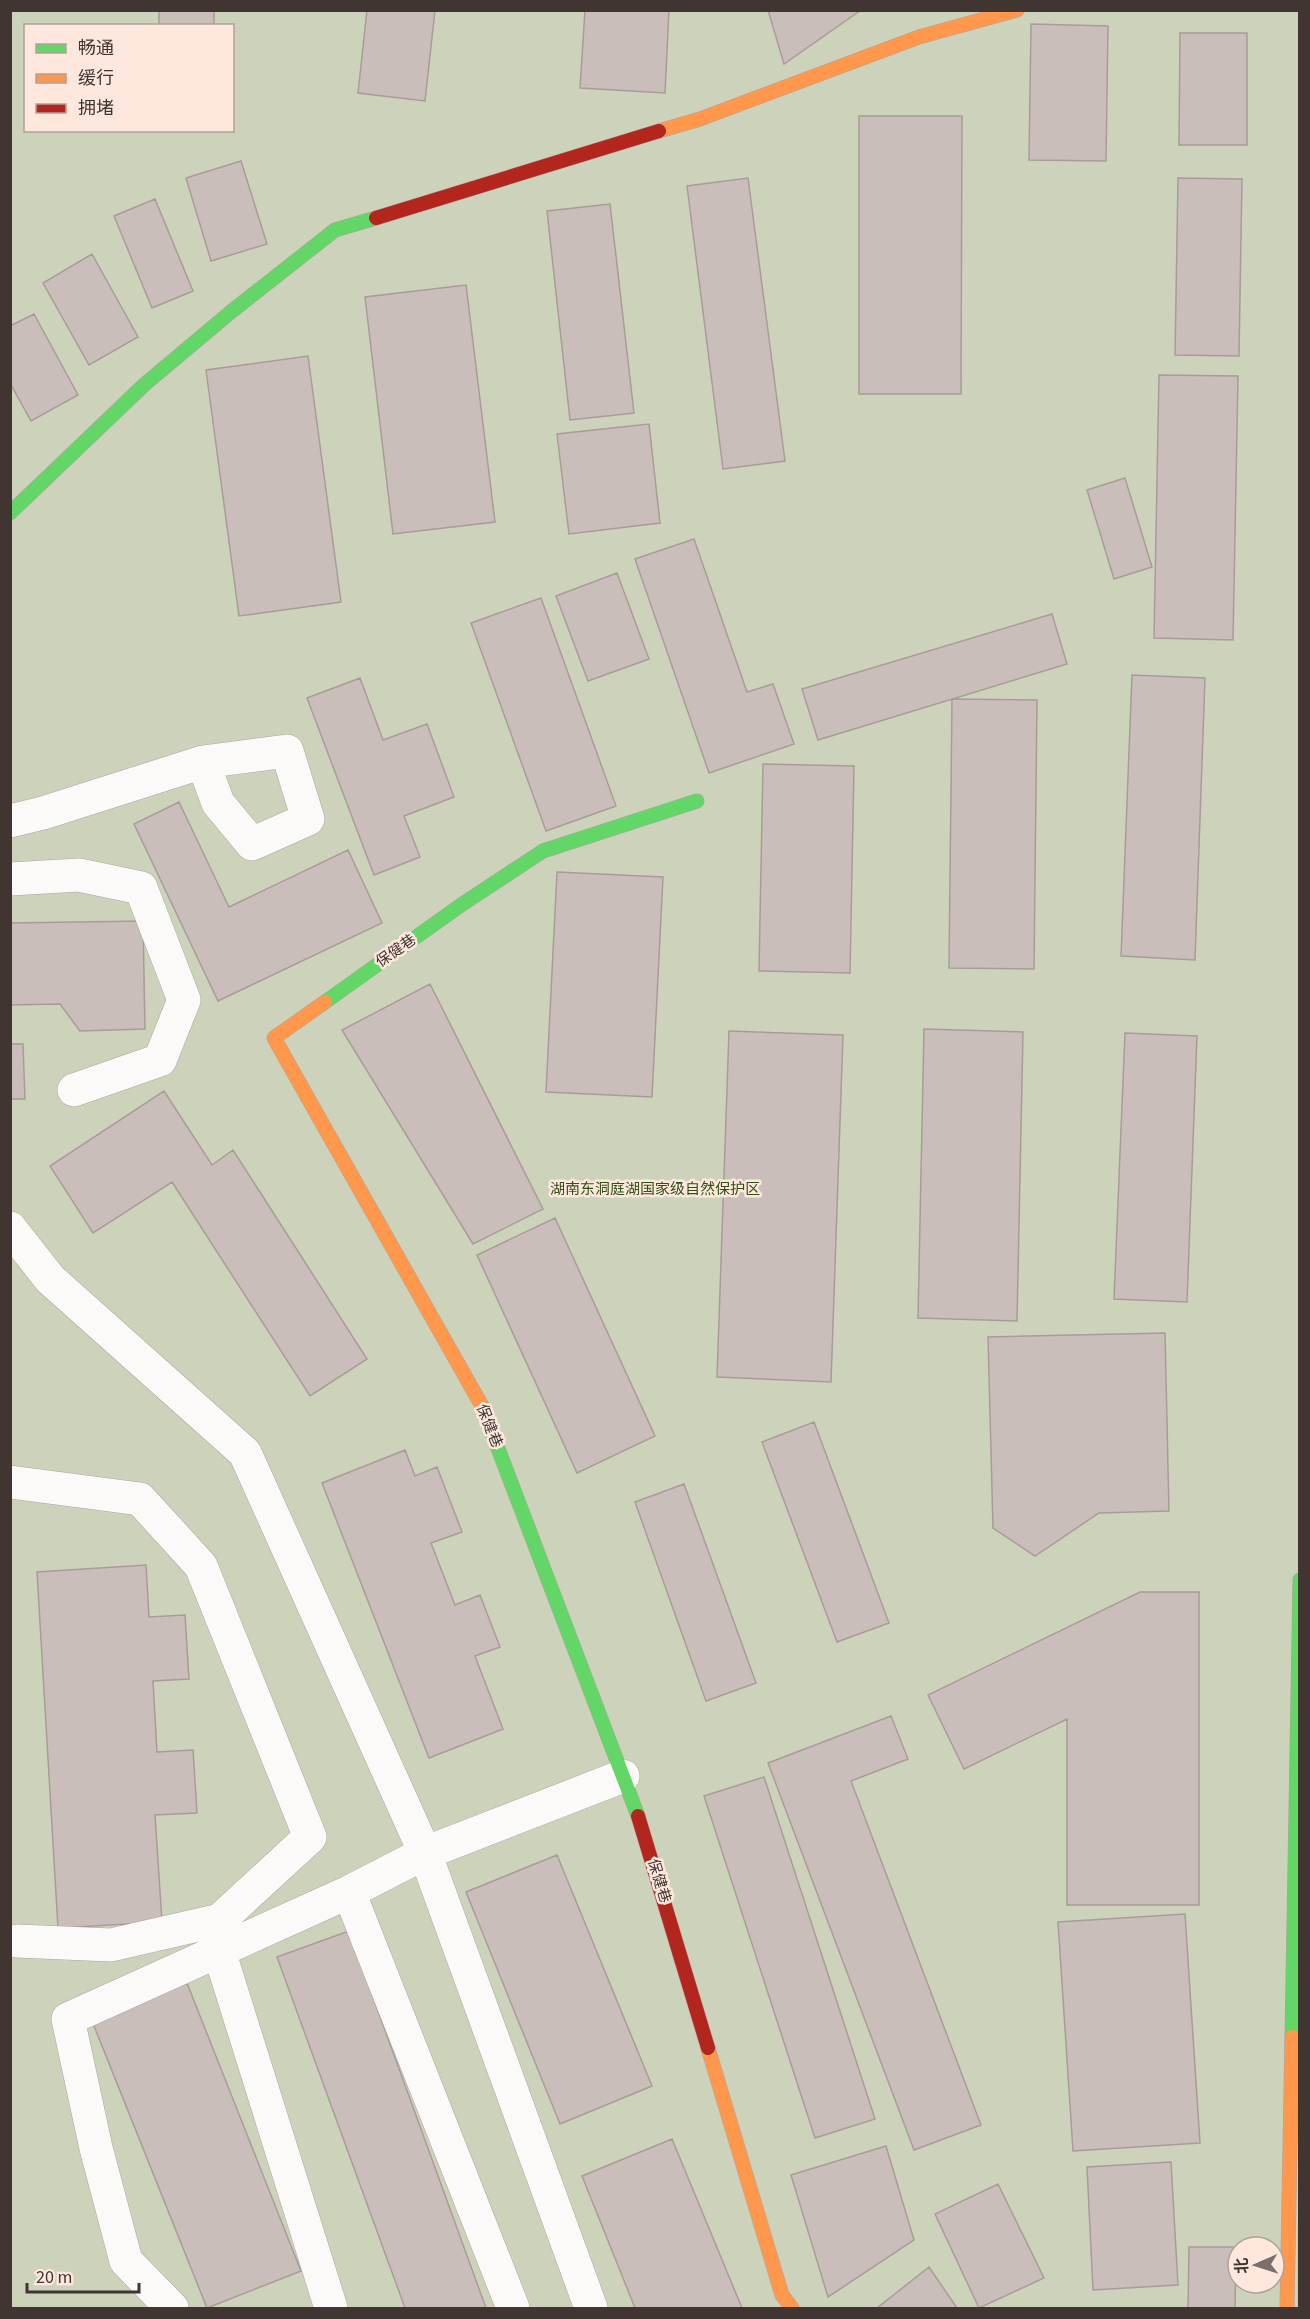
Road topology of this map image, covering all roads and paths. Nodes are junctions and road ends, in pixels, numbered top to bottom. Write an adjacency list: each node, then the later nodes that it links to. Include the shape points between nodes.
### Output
1 (1017, 10): 2 (street, via 919,37 700,119 335,230 145,384)
2 (10, 513)
3 (203, 762): 5 (street)
4 (697, 801): 11 (street, 保健巷, via 543,851 274,1038 482,1406)
5 (10, 821)
6 (10, 879): 7 (street, via 79,875 141,888 184,1000 160,1060)
7 (74, 1090)
8 (10, 1228): 12 (street, via 50,1279 246,1453)
9 (10, 1482): 14 (street, via 140,1499 201,1566 310,1837 220,1920 111,1945)
10 (1299, 1580): 21 (street)
11 (623, 1776): 12 (street); 20 (street, 保健巷, via 644,1828 782,2295)
12 (425, 1853): 13 (street); 19 (street)
13 (349, 1892): 15 (street); 18 (street)
14 (17, 1941)
15 (219, 1951): 16 (street, via 68,2019 126,2261); 17 (street)
16 (172, 2308)
17 (332, 2308)
18 (513, 2308)
19 (591, 2308)
20 (792, 2308)
21 (1287, 2308)

